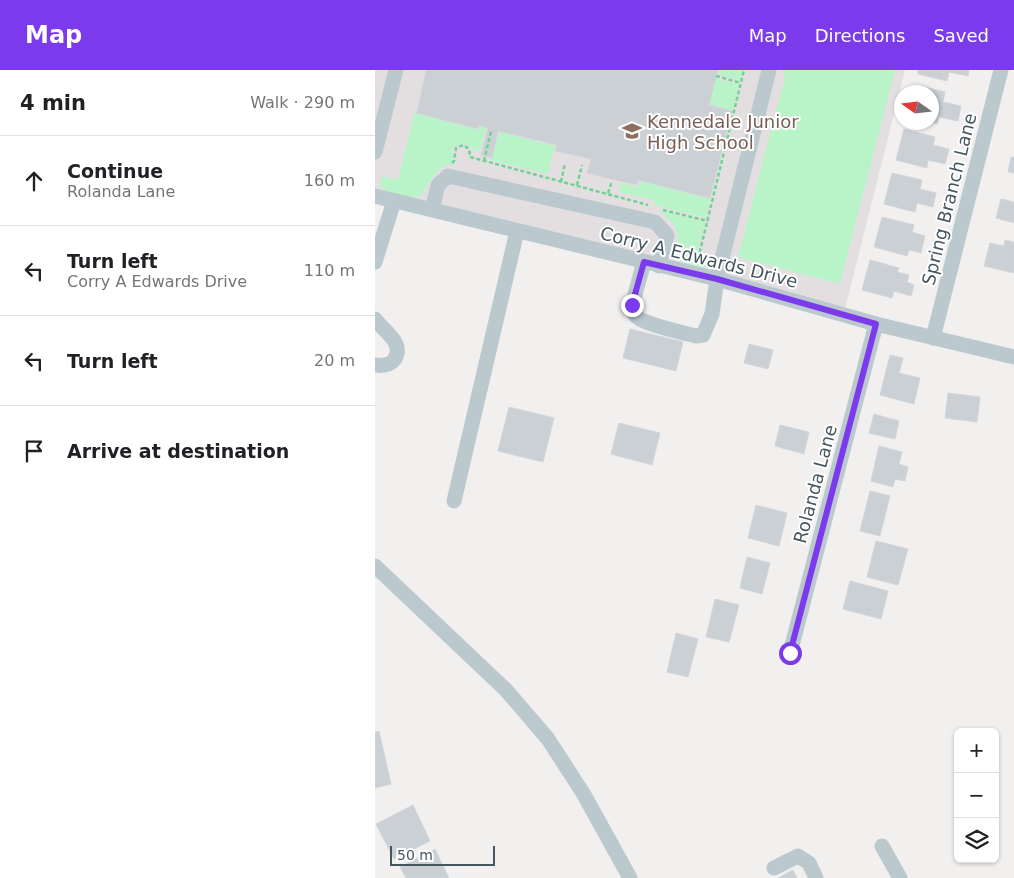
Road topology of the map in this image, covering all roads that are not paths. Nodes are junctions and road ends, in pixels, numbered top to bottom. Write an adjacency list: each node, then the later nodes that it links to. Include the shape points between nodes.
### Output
1 (396, 70): 4 (street)
2 (769, 70): 12 (street)
3 (1001, 70): 15 (street, Spring Branch Lane)
4 (375, 152)
5 (375, 196): 6 (street, Corry A Edwards Drive)
6 (394, 201): 7 (street, Corry A Edwards Drive); 9 (street)
7 (432, 210): 8 (street, Corry A Edwards Drive); 11 (street, via 438,185 448,176 655,222 667,235)
8 (517, 231): 10 (street, Corry A Edwards Drive); 18 (street)
9 (375, 262)
10 (644, 262): 11 (street, Corry A Edwards Drive); 12 (street, via 632,305 637,317 696,336 703,335 712,314)
11 (659, 266): 12 (street, Corry A Edwards Drive)
12 (717, 279): 13 (street, Corry A Edwards Drive)
13 (876, 324): 15 (street, Corry A Edwards Drive); 20 (street, Rolanda Lane)
14 (377, 327): 17 (street, via 394,339 397,348 392,362)
15 (933, 338): 16 (street, Corry A Edwards Drive)
16 (1014, 357)
17 (375, 365)
18 (455, 501)
19 (375, 566): 23 (street, via 506,690 548,740 583,793)
20 (790, 653)
21 (882, 846): 25 (street)
22 (774, 868): 24 (street, via 798,856 809,863)
23 (630, 878)
24 (816, 878)
25 (900, 878)

